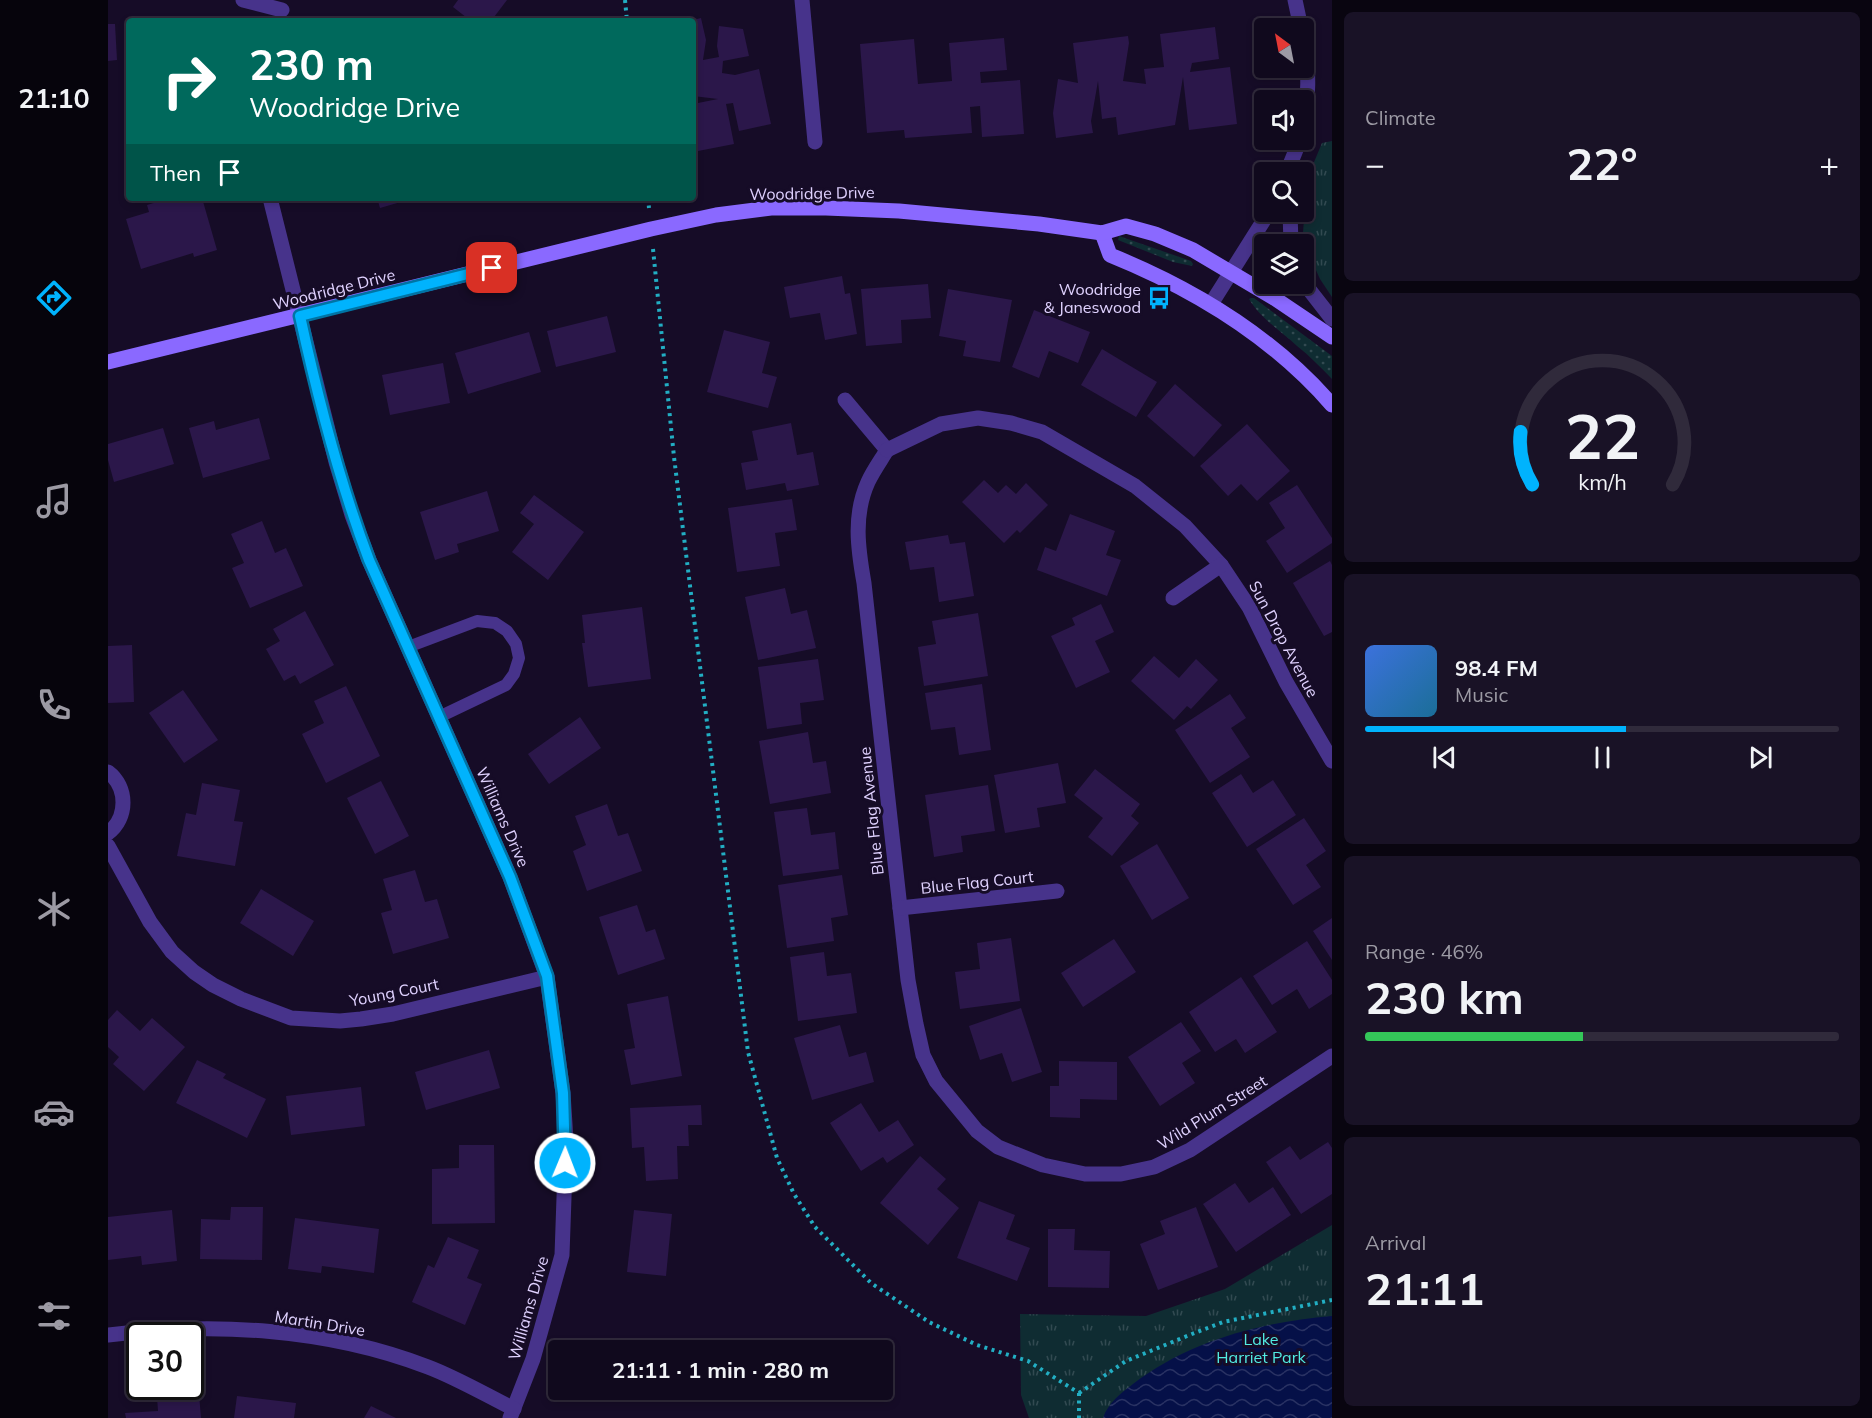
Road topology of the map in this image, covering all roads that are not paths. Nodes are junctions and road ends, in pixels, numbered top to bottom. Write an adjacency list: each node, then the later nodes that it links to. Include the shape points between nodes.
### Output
1 (243, 0): 4 (street)
2 (802, 0): 6 (street)
3 (1295, 0): 5 (street)
4 (282, 10)
5 (1299, 18)
6 (815, 142)
7 (271, 201): 13 (street, Williams Drive)
8 (1263, 222): 10 (street)
9 (1102, 233): 10 (street, Woodridge Drive, via 1126,226 1155,234); 12 (street, via 1110,255 1161,275); 13 (street, Woodridge Drive, via 899,211 771,208 651,229)
10 (1231, 272): 12 (street); 15 (street, Woodridge Drive)
11 (1312, 294): 14 (street)
12 (1211, 304): 18 (street, via 1293,364)
13 (300, 316): 16 (street, Woodridge Drive); 22 (street, Williams Drive, via 352,515)
14 (1332, 320)
15 (1332, 337)
16 (108, 362)
17 (845, 400): 19 (street)
18 (1332, 405)
19 (887, 450): 20 (street, Sun Drop Avenue, via 941,423 978,418 1042,432 1135,486 1185,526); 29 (street, Blue Flag Avenue, via 867,484 858,519 857,548)
20 (1221, 565): 21 (street); 24 (street, Sun Drop Avenue, via 1249,607 1286,682)
21 (1173, 598)
22 (408, 647): 23 (street, Williams Drive); 23 (lane, via 477,621 495,623 516,644 519,658 507,685)
23 (439, 717): 30 (street, Williams Drive, via 510,877)
24 (1332, 761)
25 (108, 772): 26 (street, via 119,784 123,808 120,820)
26 (108, 833)
27 (108, 846): 30 (street, Young Court, via 150,922 172,952 213,985 291,1018 340,1021 372,1017)
28 (1057, 891): 29 (street, Blue Flag Court)
29 (900, 908): 32 (street, Blue Flag Avenue, via 908,980 923,1055 956,1107)
30 (547, 976): 34 (street, Williams Drive, via 566,1140 562,1255 533,1359)
31 (1332, 1056): 32 (street, Wild Plum Street, via 1190,1150 1154,1167 1121,1174 1085,1174 1043,1165)
32 (998, 1147)
33 (108, 1335): 34 (street, Martin Drive, via 208,1328 348,1342 428,1367)
34 (512, 1413)

